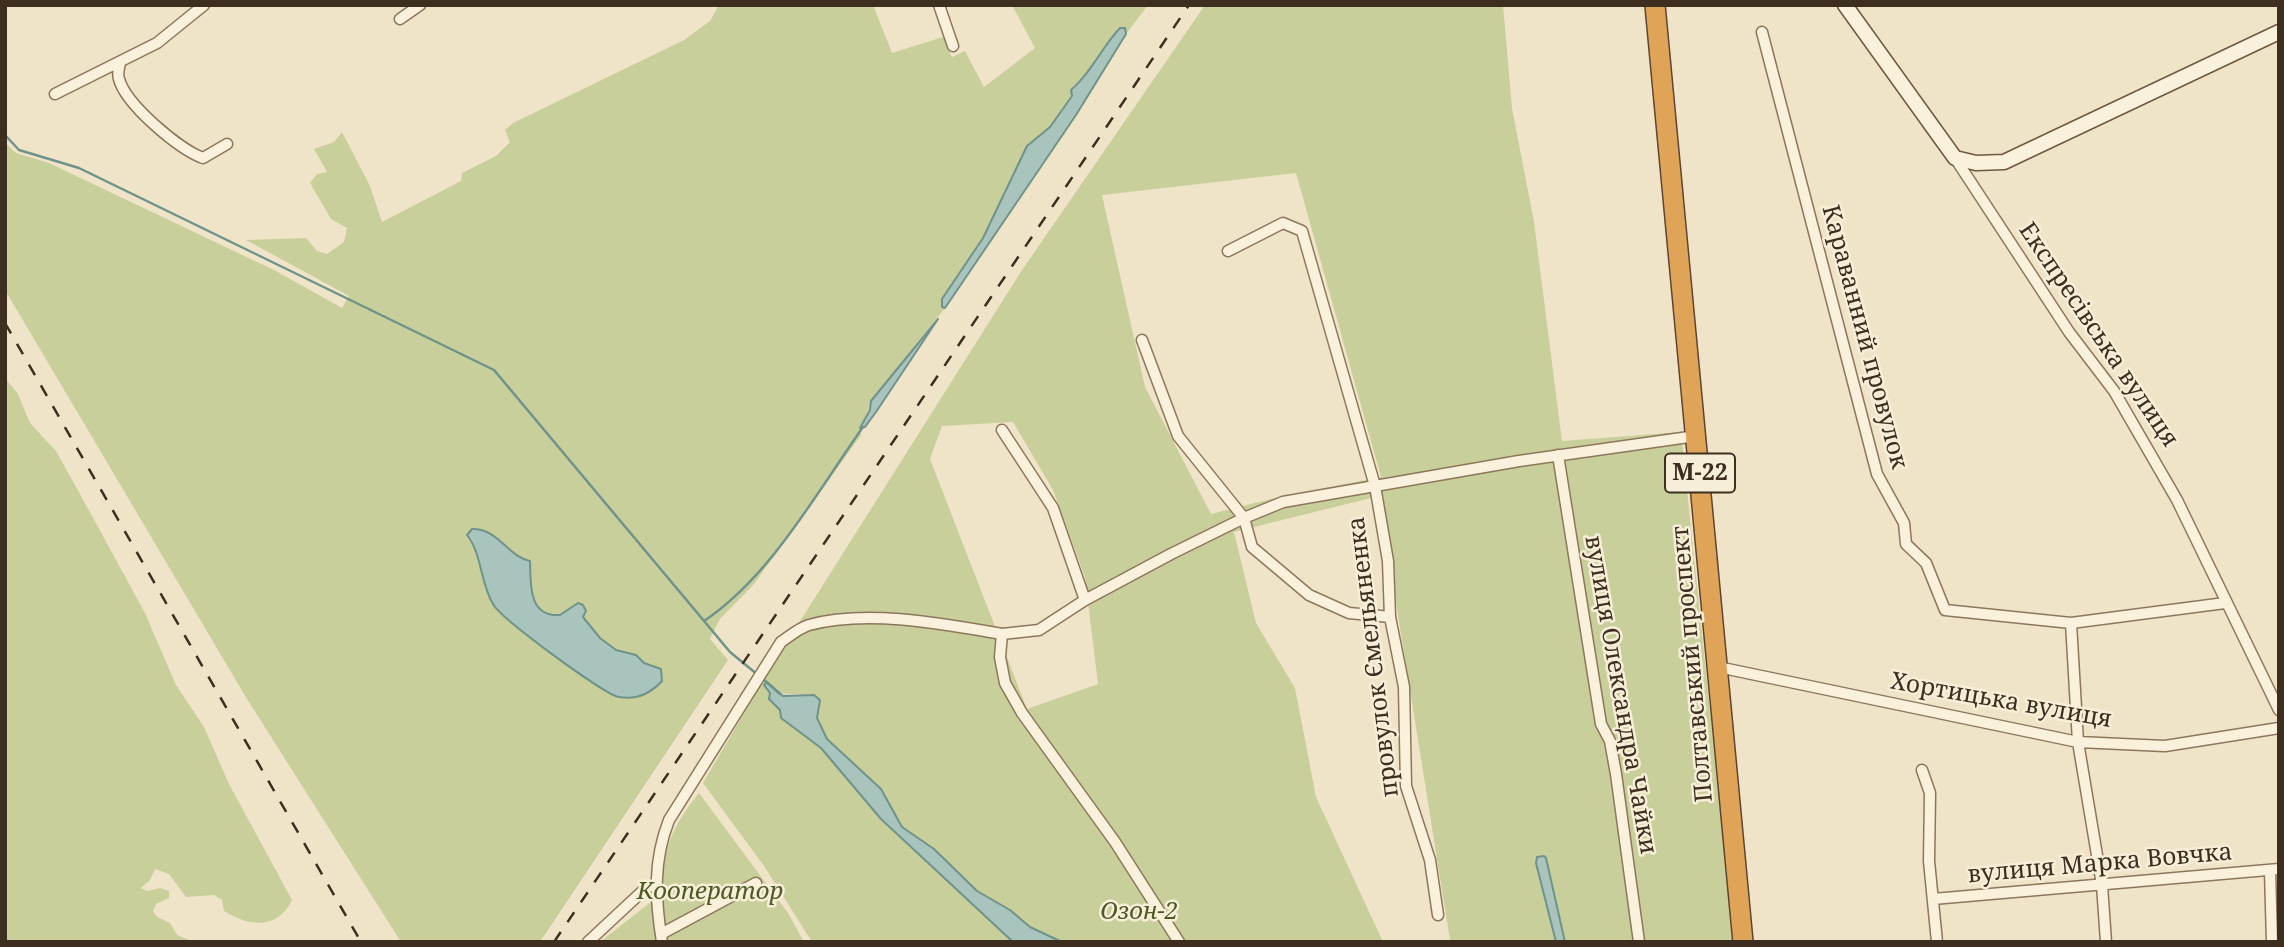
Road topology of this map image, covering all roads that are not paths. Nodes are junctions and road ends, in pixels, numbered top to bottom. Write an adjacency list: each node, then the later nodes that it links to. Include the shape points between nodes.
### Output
1 (204, 5): 10 (street, via 156,43)
2 (420, 5): 6 (street)
3 (939, 5): 9 (street)
4 (1654, 5): 17 (highway, Полтавський проспект / М-22)
5 (1845, 5): 13 (street, Експресівська вулиця)
6 (400, 19)
7 (2279, 32): 13 (street, via 2004,162)
8 (1762, 33): 24 (street, Караванний провулок, via 1877,474 1903,523 1906,544 1926,564 1945,610)
9 (953, 46)
10 (120, 63): 11 (street); 12 (street, via 119,81 158,129 186,152 203,159)
11 (55, 94)
12 (227, 144)
13 (1955, 158): 22 (street, Експресівська вулиця, via 2114,391 2178,500)
14 (1228, 251): 19 (street, провулок Ємельяненка, via 1283,223 1302,231)
15 (1142, 340): 20 (street, via 1178,436)
16 (1002, 430): 21 (street, via 1053,509)
17 (1696, 436): 18 (street); 26 (highway, Полтавський проспект / М-22)
18 (1558, 455): 19 (street); 40 (street, вулиця Олександра Чайки, via 1601,724 1610,741 1616,774)
19 (1375, 486): 20 (street, via 1283,502); 23 (street, провулок Ємельяненка, via 1388,561)
20 (1244, 517): 21 (street); 23 (street, via 1252,547 1309,595 1349,613)
21 (1086, 600): 25 (street, via 1039,629)
22 (2225, 603): 24 (street, Караванний провулок); 27 (street, Експресівська вулиця)
23 (1390, 617): 36 (street, провулок Ємельяненка, via 1404,687 1406,786 1430,860)
24 (2071, 623): 29 (street)
25 (1002, 634): 33 (street, via 923,620 833,621 806,626 781,642 669,820 660,844); 39 (street, via 1000,657 1006,683 1021,713 1115,842)
26 (1718, 667): 29 (street, Хортицька вулиця); 41 (highway, Полтавський проспект / М-22)
27 (2279, 710)
28 (2279, 728): 29 (street, Хортицька вулиця, via 2165,746)
29 (2078, 742): 34 (street)
30 (1922, 770): 35 (street, via 1930,793)
31 (2274, 870): 34 (street, вулиця Марка Вовчка); 44 (street, вулиця Марка Вовчка)
32 (757, 883): 37 (street)
33 (656, 885): 37 (street); 38 (street, via 647,887)
34 (2102, 885): 35 (street, вулиця Марка Вовчка); 43 (street)
35 (1933, 899): 42 (street)
36 (1438, 915)
37 (662, 938)
38 (588, 942)
39 (1179, 942)
40 (1639, 942)
41 (1743, 942)
42 (1937, 942)
43 (2106, 942)
44 (2272, 942)

